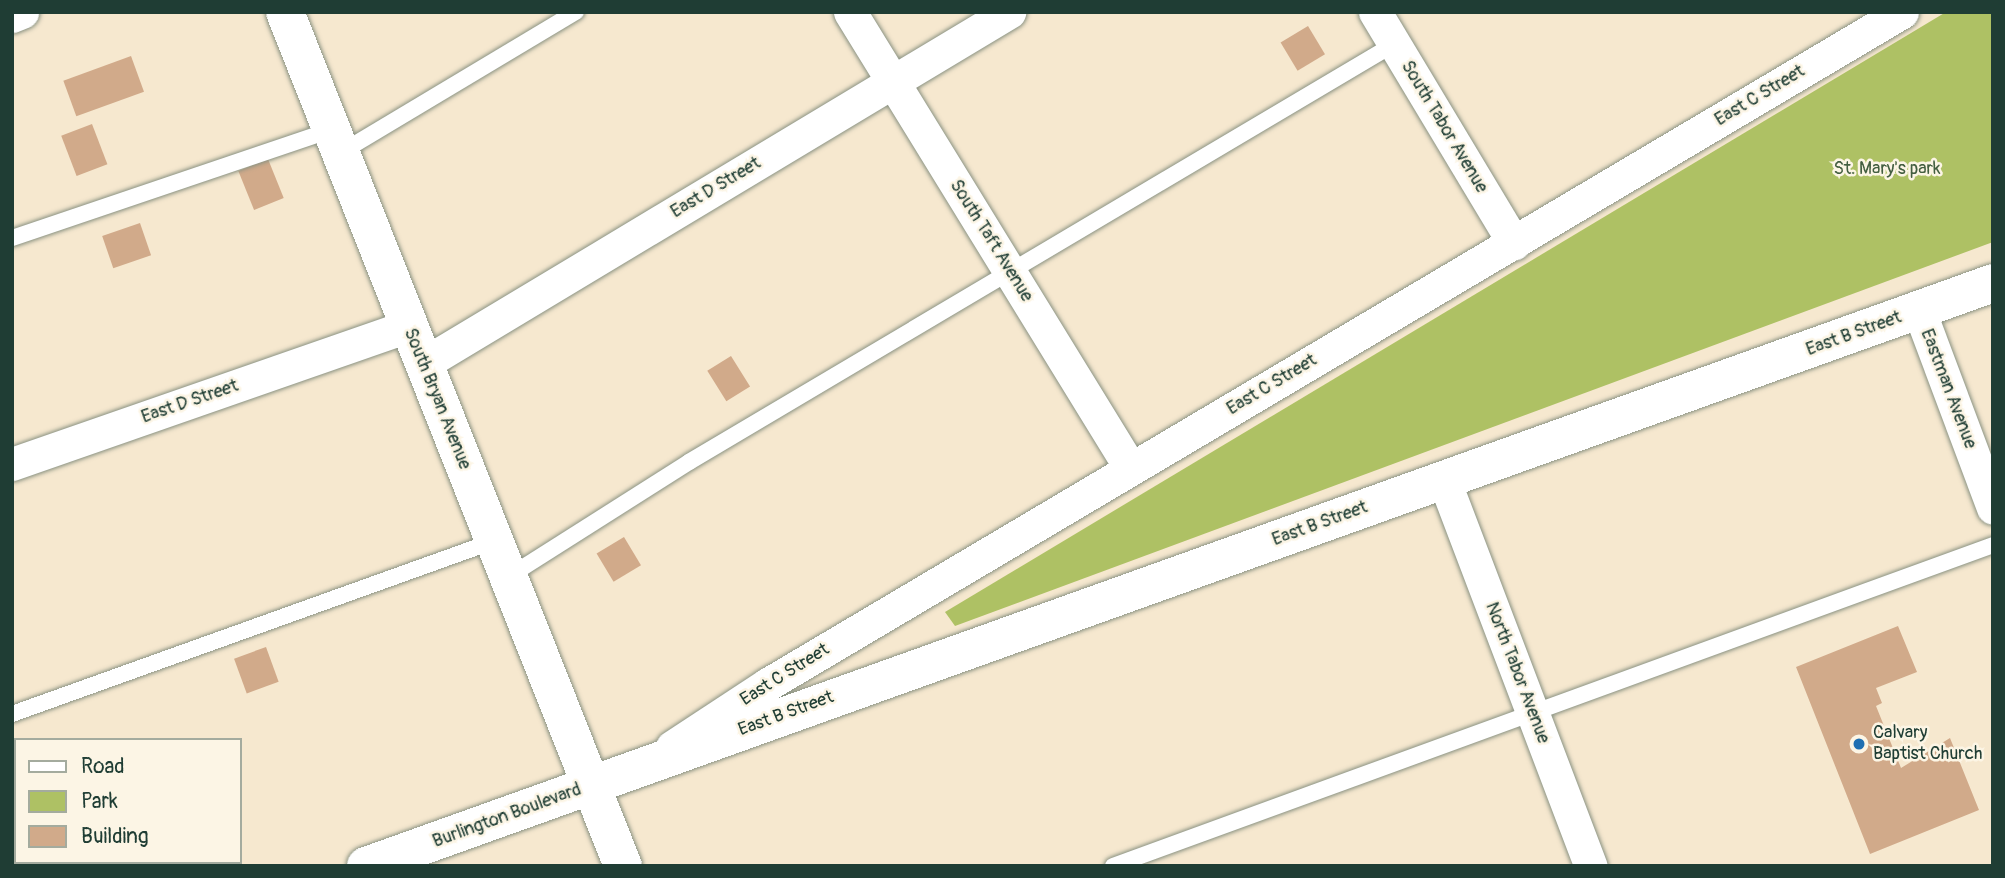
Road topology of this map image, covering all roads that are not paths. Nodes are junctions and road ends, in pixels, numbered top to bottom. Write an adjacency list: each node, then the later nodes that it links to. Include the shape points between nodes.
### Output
1 (22, 12): 8 (street)
2 (285, 12): 11 (street, South Bryan Avenue)
3 (576, 12): 11 (lane)
4 (850, 12): 10 (street, South Taft Avenue)
5 (1009, 12): 10 (street, East D Street)
6 (1375, 12): 9 (street, South Tabor Avenue)
7 (1902, 12): 13 (street, East C Street)
8 (12, 16)
9 (1394, 44): 13 (street, South Tabor Avenue); 14 (lane)
10 (893, 81): 14 (street, South Taft Avenue); 18 (street, East D Street)
11 (335, 141): 12 (lane); 17 (street, South Bryan Avenue)
12 (12, 238)
13 (1514, 243): 20 (street, East C Street)
14 (1010, 271): 20 (street, South Taft Avenue); 25 (lane)
15 (1993, 283): 16 (street, East B Street)
16 (1919, 310): 21 (street, East B Street); 22 (street, Eastman Avenue)
17 (408, 326): 18 (street, South Bryan Avenue); 19 (street, East D Street)
18 (423, 364): 23 (street, South Bryan Avenue)
19 (12, 464)
20 (1131, 469): 28 (street, East C Street, via 768,684)
21 (1444, 480): 26 (street, North Tabor Avenue); 28 (street, East B Street)
22 (1993, 508)
23 (494, 541): 25 (street, South Bryan Avenue); 27 (lane)
24 (1993, 545): 26 (lane)
25 (508, 577): 29 (street, South Bryan Avenue)
26 (1532, 713): 32 (lane); 33 (street, North Tabor Avenue)
27 (12, 714)
28 (647, 764): 29 (street, Burlington Boulevard)
29 (591, 786): 30 (street, Burlington Boulevard); 31 (street, South Bryan Avenue)
30 (366, 866)
31 (623, 866)
32 (1113, 866)
33 (1591, 866)

